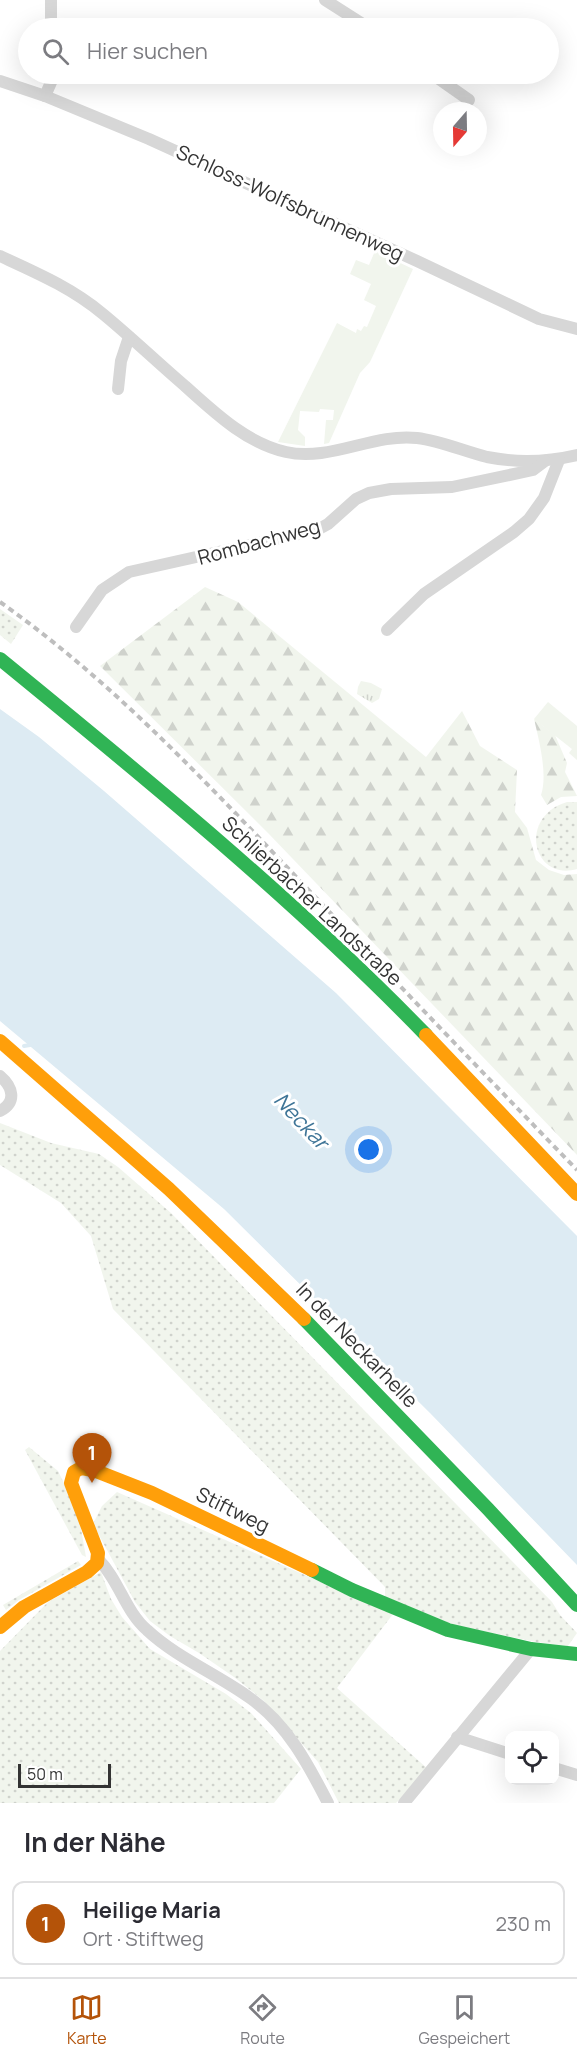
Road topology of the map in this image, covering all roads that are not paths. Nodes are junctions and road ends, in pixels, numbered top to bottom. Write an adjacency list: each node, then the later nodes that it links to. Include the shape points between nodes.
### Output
1 (51, 0): 3 (street)
2 (325, 0): 4 (street)
3 (51, 18)
4 (353, 18)
5 (0, 81): 8 (street, Schloss-Wolfsbrunnenweg)
6 (50, 84): 8 (street)
7 (447, 84): 9 (street)
8 (45, 96): 11 (street, Schloss-Wolfsbrunnenweg, via 149,139 539,319)
9 (470, 99)
10 (0, 256): 12 (street, via 68,288)
11 (577, 329)
12 (129, 337): 13 (street); 16 (street, via 237,430 280,451 320,453 404,437 501,459)
13 (118, 389)
14 (577, 456): 15 (street, Rombachweg)
15 (559, 460): 16 (street, Rombachweg); 18 (street, via 544,498 529,519 424,594)
16 (545, 461): 17 (street, Rombachweg, via 533,470 452,487 369,493 317,530 129,572 102,590)
17 (76, 627)
18 (387, 630)
19 (0, 659): 23 (main road, Schlierbacher Landstraße, via 283,896 375,984)
20 (0, 1041): 25 (main road, In der Neckarhelle, via 180,1198 288,1302)
21 (0, 1076): 22 (street, via 12,1096 10,1104)
22 (0, 1112)
23 (577, 1194)
24 (98, 1559): 26 (main road, via 87,1572 24,1607); 27 (main road, Stiftweg, via 71,1483 74,1472 81,1468 152,1493 414,1617 448,1630); 33 (street, via 150,1633 252,1700 275,1722 307,1762)
25 (577, 1605)
26 (0, 1627)
27 (531, 1648): 28 (main road, Stiftweg); 29 (street)
28 (577, 1654)
29 (457, 1737): 30 (street); 34 (street)
30 (505, 1752)
31 (559, 1769): 32 (street)
32 (577, 1775)
33 (328, 1803)
34 (404, 1803)

